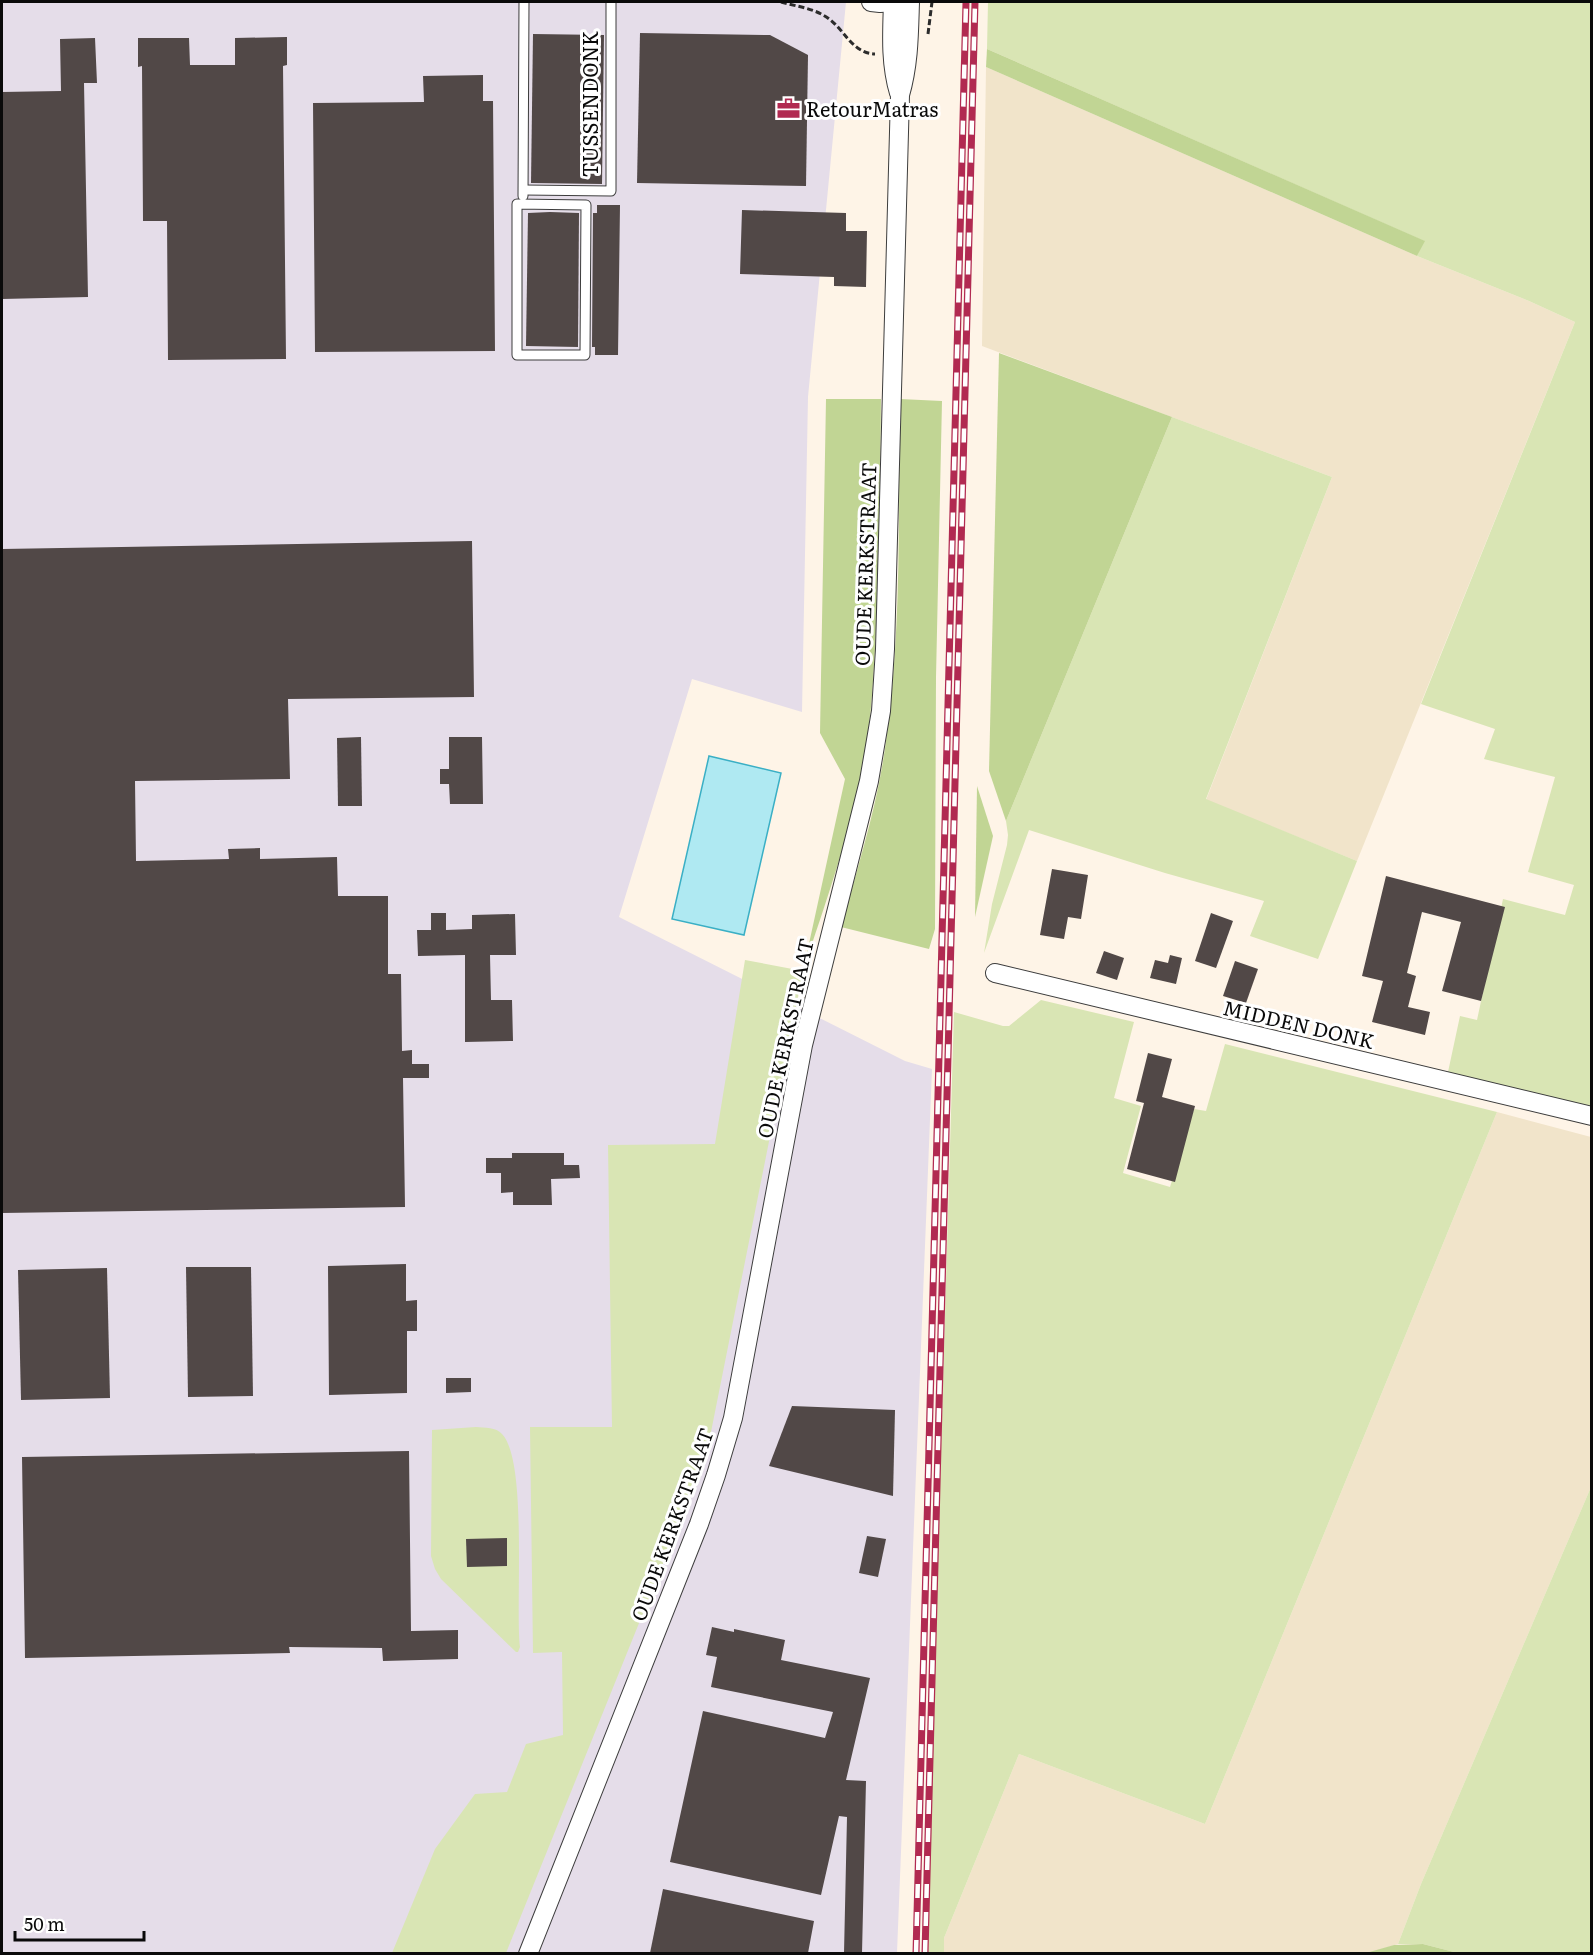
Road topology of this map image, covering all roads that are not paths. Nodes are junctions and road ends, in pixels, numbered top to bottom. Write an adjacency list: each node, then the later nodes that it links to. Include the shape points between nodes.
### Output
1 (524, 2): 6 (lane, TUSSENDONK)
2 (612, 2): 6 (lane, TUSSENDONK, via 611,191)
3 (871, 2): 4 (street)
4 (898, 2): 5 (street, OUDE KERKSTRAAT, via 892,55); 5 (street, OUDE KERKSTRAAT, via 908,54)
5 (900, 95): 10 (street, OUDE KERKSTRAAT, via 885,649 881,711 869,781 803,1045 733,1418 699,1524)
6 (524, 190): 7 (lane, TUSSENDONK)
7 (524, 205): 7 (lane, TUSSENDONK, via 586,205 585,355 517,355 517,204)
8 (995, 973): 9 (street, MIDDEN DONK)
9 (1592, 1116)
10 (528, 1953)

